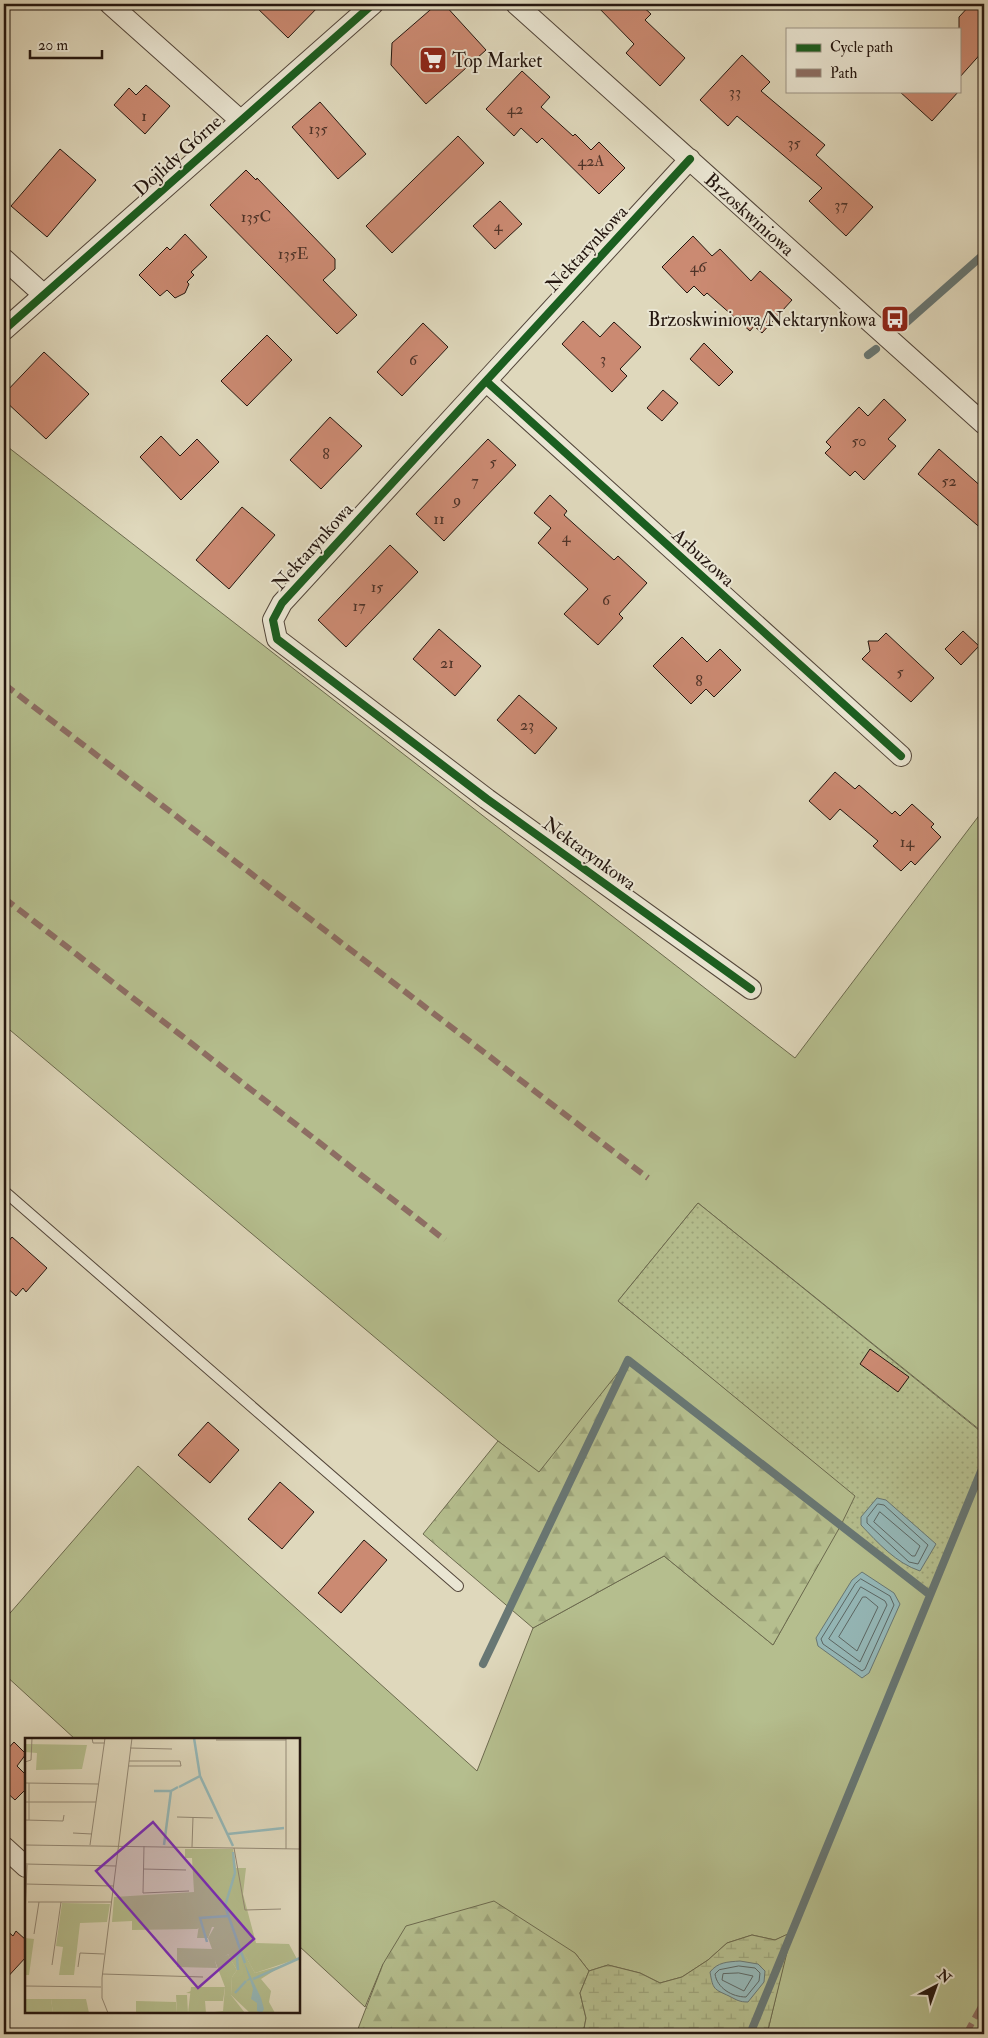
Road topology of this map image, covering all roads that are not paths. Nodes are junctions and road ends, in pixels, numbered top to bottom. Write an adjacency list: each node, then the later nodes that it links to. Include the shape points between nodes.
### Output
1 (110, 4): 4 (street)
2 (372, 4): 4 (street, Dojlidy Górne)
3 (516, 4): 5 (street, Brzoskwiniowa)
4 (240, 120): 7 (street, Dojlidy Górne)
5 (690, 159): 9 (street, Nektarynkowa); 10 (street, Brzoskwiniowa)
6 (4, 259): 7 (street)
7 (44, 295): 8 (street, Dojlidy Górne)
8 (4, 330)
9 (486, 381): 11 (street, Arbuzowa); 12 (street, Nektarynkowa, via 282,603 273,620 278,639 487,799)
10 (984, 424)
11 (901, 756)
12 (751, 989)
13 (4, 1191): 14 (lane)
14 (458, 1586)
15 (4, 1847): 16 (street)
16 (25, 1866)

